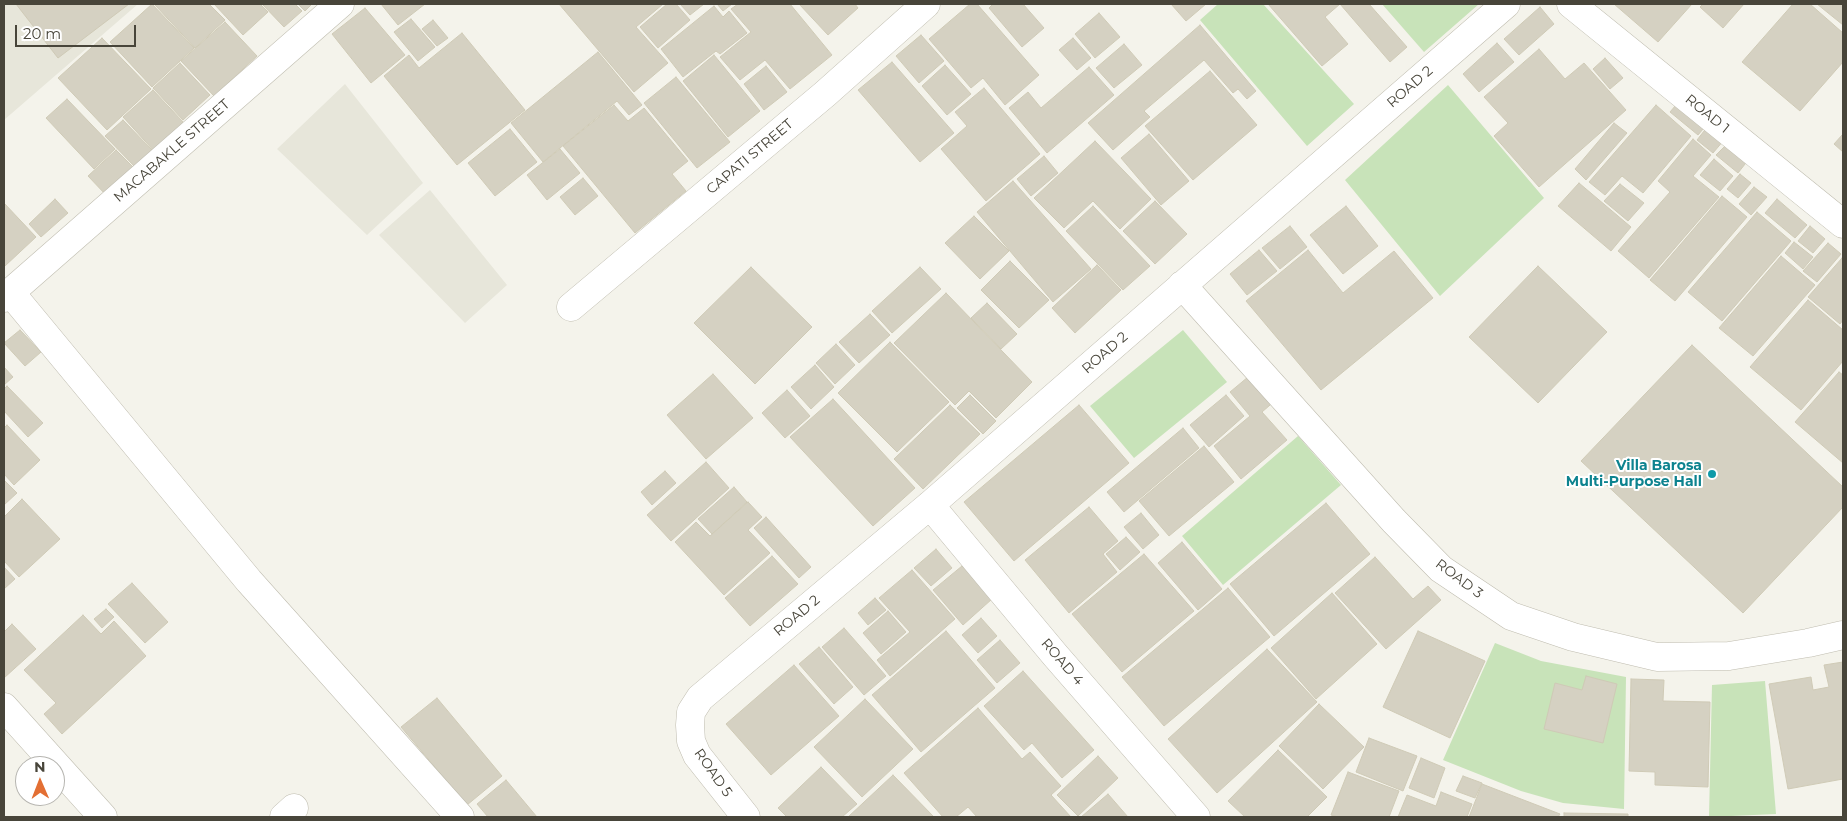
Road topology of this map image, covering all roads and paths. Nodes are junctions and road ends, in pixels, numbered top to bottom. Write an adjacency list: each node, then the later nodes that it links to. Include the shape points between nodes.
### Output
1 (340, 4): 7 (street, MACABAKLE STREET)
2 (926, 4): 8 (street, CAPATI STREET, via 825,94)
3 (1506, 4): 6 (street, ROAD 2)
4 (1571, 4): 5 (street, ROAD 1)
5 (1843, 224)
6 (1182, 285): 9 (street, ROAD 2); 10 (street, ROAD 3, via 1441,569 1511,616 1573,637 1657,657 1729,656)
7 (7, 295): 14 (street, via 249,581)
8 (571, 307)
9 (930, 505): 11 (street, ROAD 2); 16 (street, ROAD 4)
10 (1843, 635)
11 (700, 698): 15 (street, ROAD 5, via 691,712 691,741 697,755)
12 (4, 708): 13 (street)
13 (103, 817)
14 (460, 817)
15 (746, 817)
16 (1196, 817)

